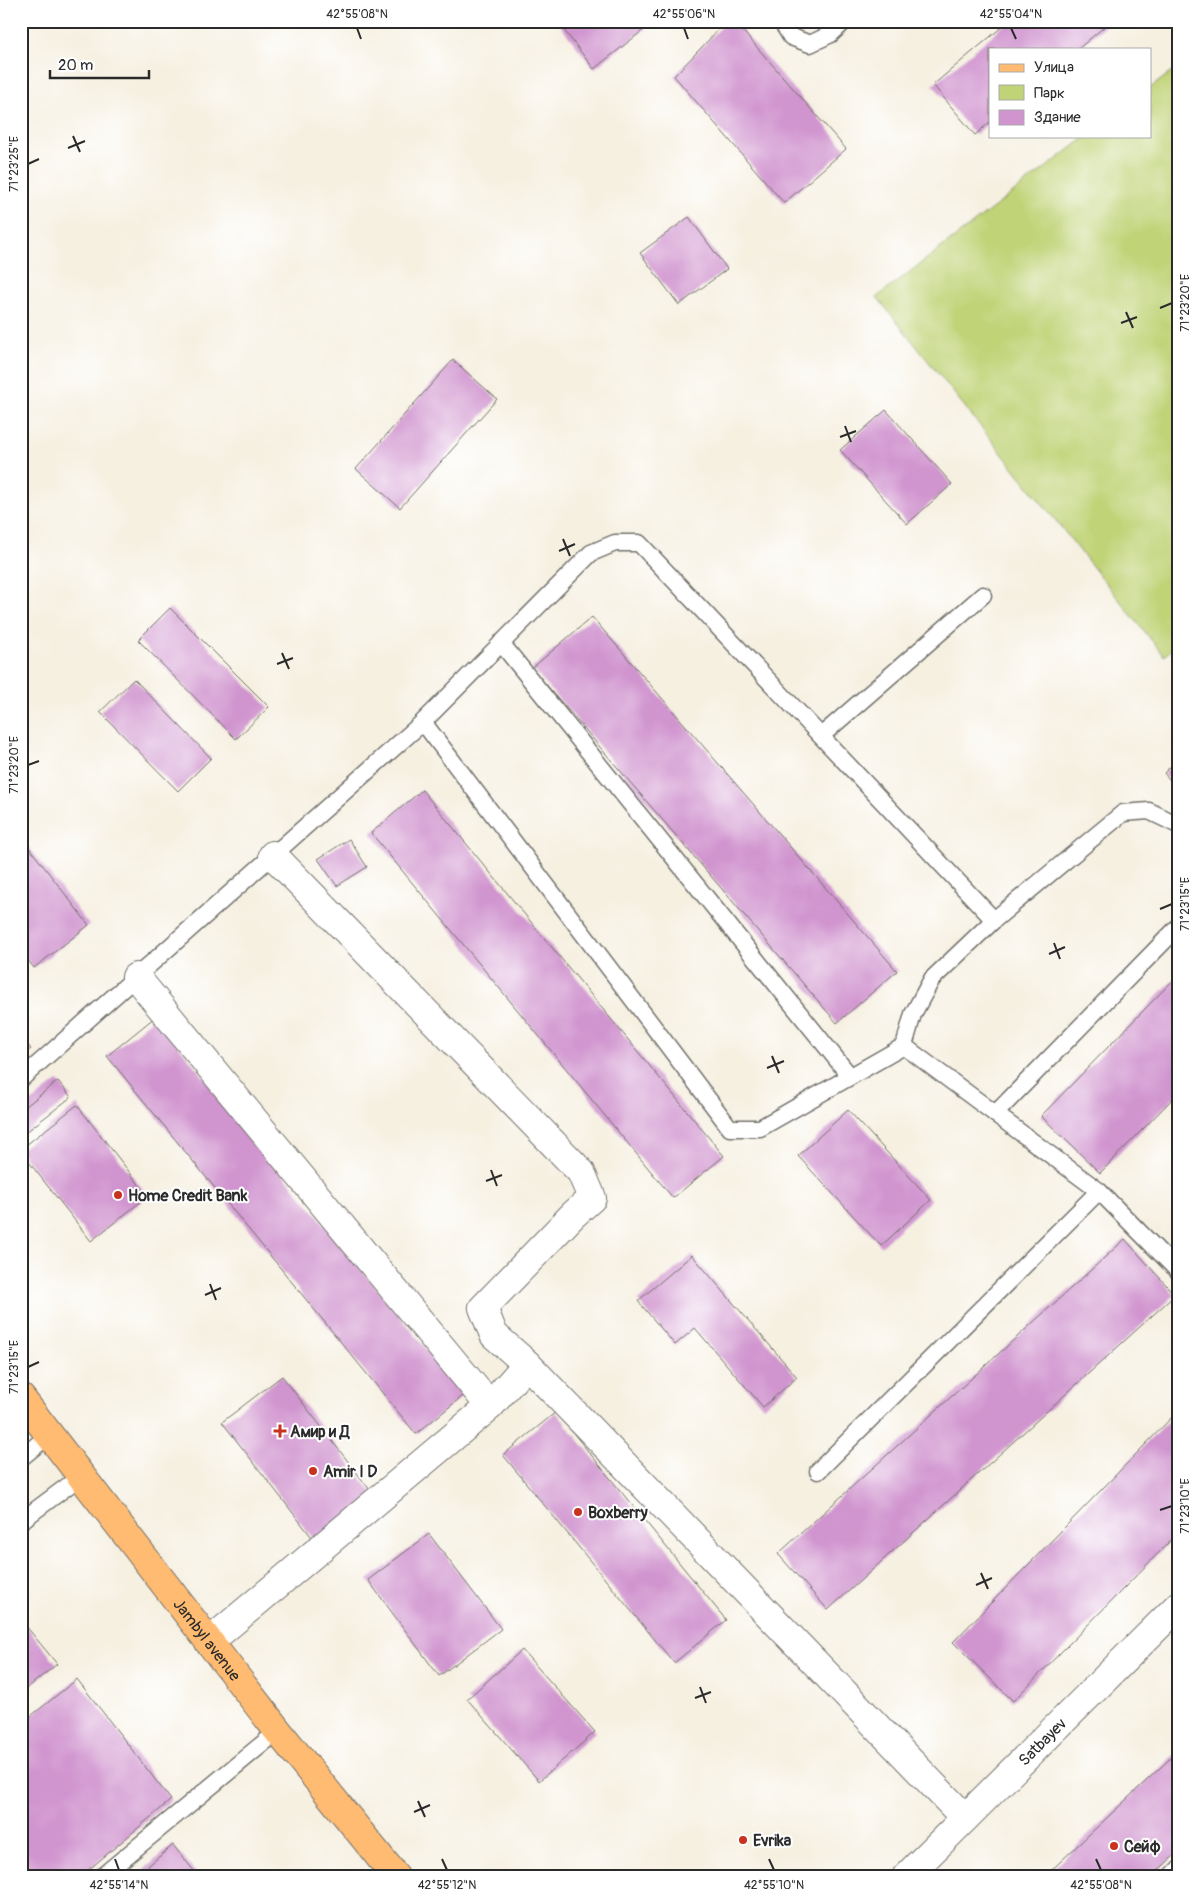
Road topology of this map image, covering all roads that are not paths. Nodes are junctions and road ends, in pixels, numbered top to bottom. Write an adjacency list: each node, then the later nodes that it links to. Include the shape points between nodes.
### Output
1 (781, 21): 2 (lane, via 791,37 810,44 831,34)
2 (845, 21)
3 (983, 595): 6 (lane)
4 (501, 643): 5 (lane); 6 (lane, via 591,553 615,543 639,542); 13 (lane)
5 (423, 722): 8 (lane); 13 (lane, via 730,1128 760,1128)
6 (820, 736): 9 (lane)
7 (1178, 825): 9 (lane, via 1149,811 1123,813)
8 (273, 855): 11 (lane); 18 (street, via 582,1172 592,1198 483,1308 494,1335)
9 (994, 920): 12 (lane, via 932,979 913,1014)
10 (1178, 927): 15 (lane)
11 (136, 977): 14 (lane); 20 (street)
12 (904, 1046): 13 (lane); 15 (lane)
13 (850, 1076)
14 (21, 1079)
15 (995, 1114): 16 (lane)
16 (1098, 1191): 17 (lane); 23 (lane)
17 (1178, 1272)
18 (527, 1364): 20 (street); 29 (street)
19 (21, 1398): 21 (main road, Jambyl avenue)
20 (490, 1406): 27 (street)
21 (49, 1435): 22 (lane); 24 (main road, Jambyl avenue)
22 (21, 1458)
23 (818, 1471)
24 (81, 1476): 25 (lane); 27 (main road, Jambyl avenue)
25 (21, 1521)
26 (1178, 1606): 29 (street, Satbayev)
27 (209, 1642): 28 (main road, Jambyl avenue)
28 (278, 1731): 31 (lane); 32 (main road, Jambyl avenue)
29 (965, 1818): 33 (street, Satbayev)
30 (1178, 1870): 34 (lane)
31 (101, 1877)
32 (396, 1877)
33 (906, 1877)
34 (1171, 1877)

